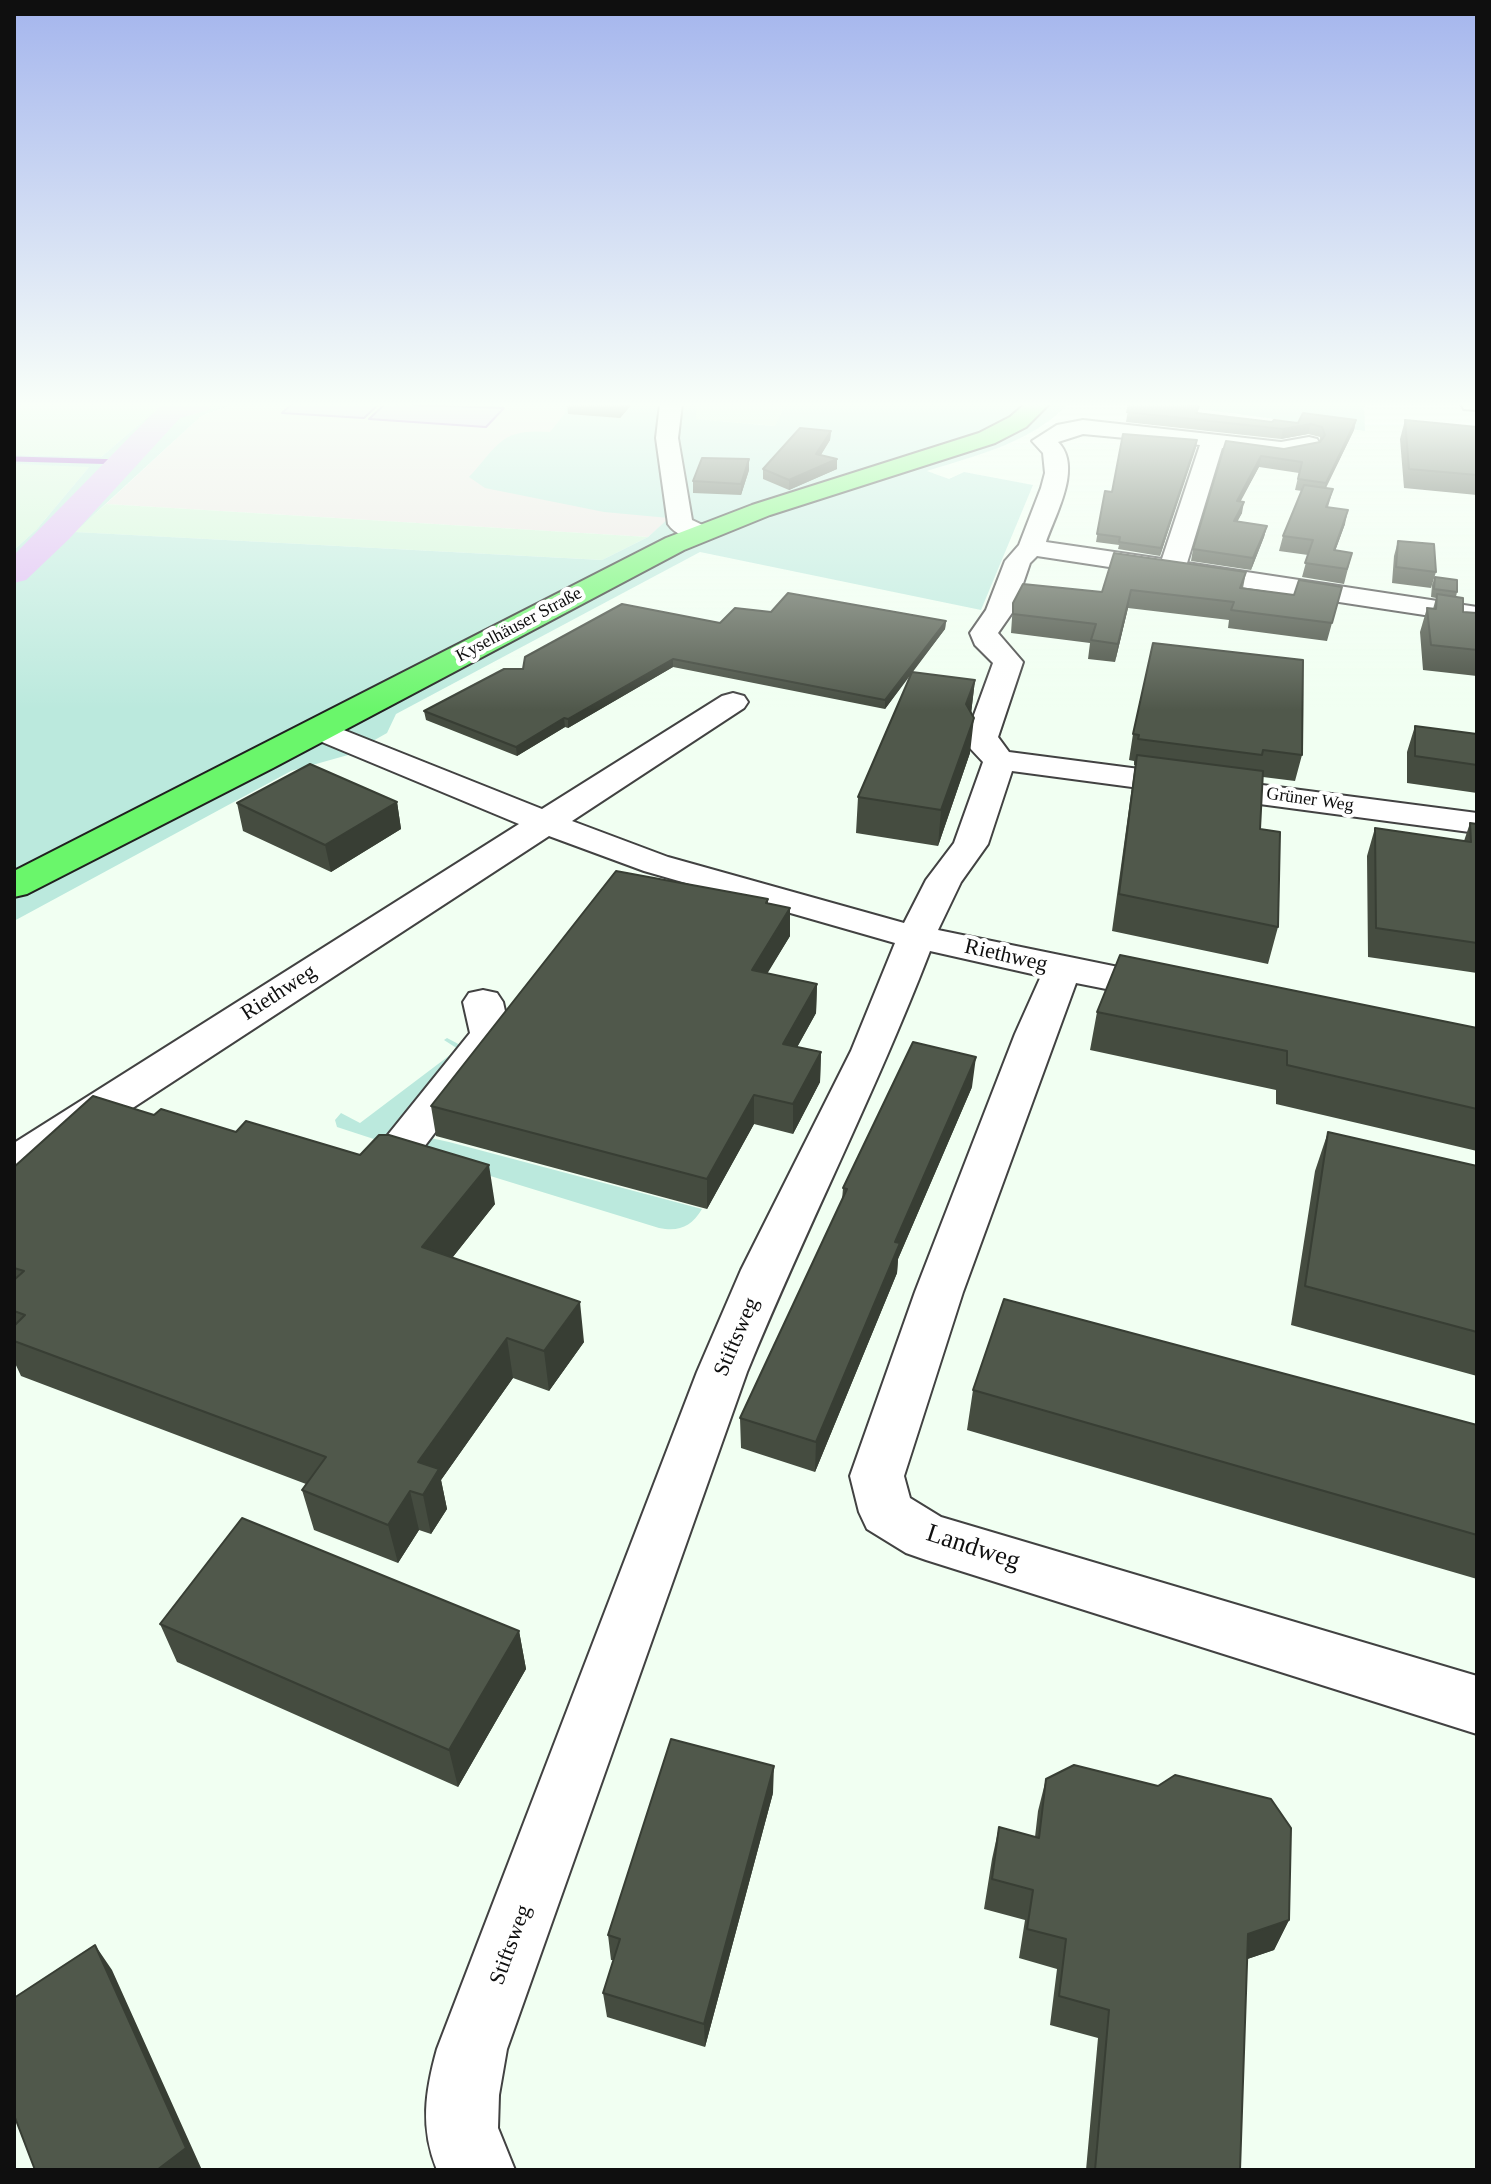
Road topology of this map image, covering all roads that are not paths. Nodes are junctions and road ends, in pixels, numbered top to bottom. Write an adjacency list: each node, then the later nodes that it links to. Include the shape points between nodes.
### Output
1 (677, 506): 5 (street, via 680,524)
2 (776, 506): 5 (main road, Kyselhäuser Straße)
3 (1045, 506): 6 (street)
4 (1192, 506): 7 (street)
5 (700, 533): 10 (main road, Kyselhäuser Straße)
6 (1031, 547): 7 (street); 11 (street, via 1018,561 1000,610 984,633 1008,662 982,737)
7 (1172, 568): 8 (street)
8 (1477, 615)
9 (733, 702): 12 (street, Riethweg)
10 (321, 730): 12 (street, Riethweg); 14 (main road, Kyselhäuser Straße)
11 (1000, 760): 13 (street, Grüner Weg); 15 (street, Stiftsweg, via 975,837 936,892)
12 (544, 822): 15 (street, Riethweg, via 656,864); 20 (street, Riethweg)
13 (1477, 823)
14 (14, 886)
15 (918, 937): 16 (street, Riethweg); 22 (street, Stiftsweg, via 860,1075 765,1270 708,1408 472,2049 461,2093 462,2128 471,2163)
16 (1063, 969): 17 (street, Riethweg); 21 (street, Landweg, via 957,1242 877,1476 886,1512 926,1536)
17 (1206, 997)
18 (483, 1002): 19 (street, via 490,1034)
19 (392, 1157)
20 (14, 1164)
21 (1477, 1705)
22 (478, 2170)

